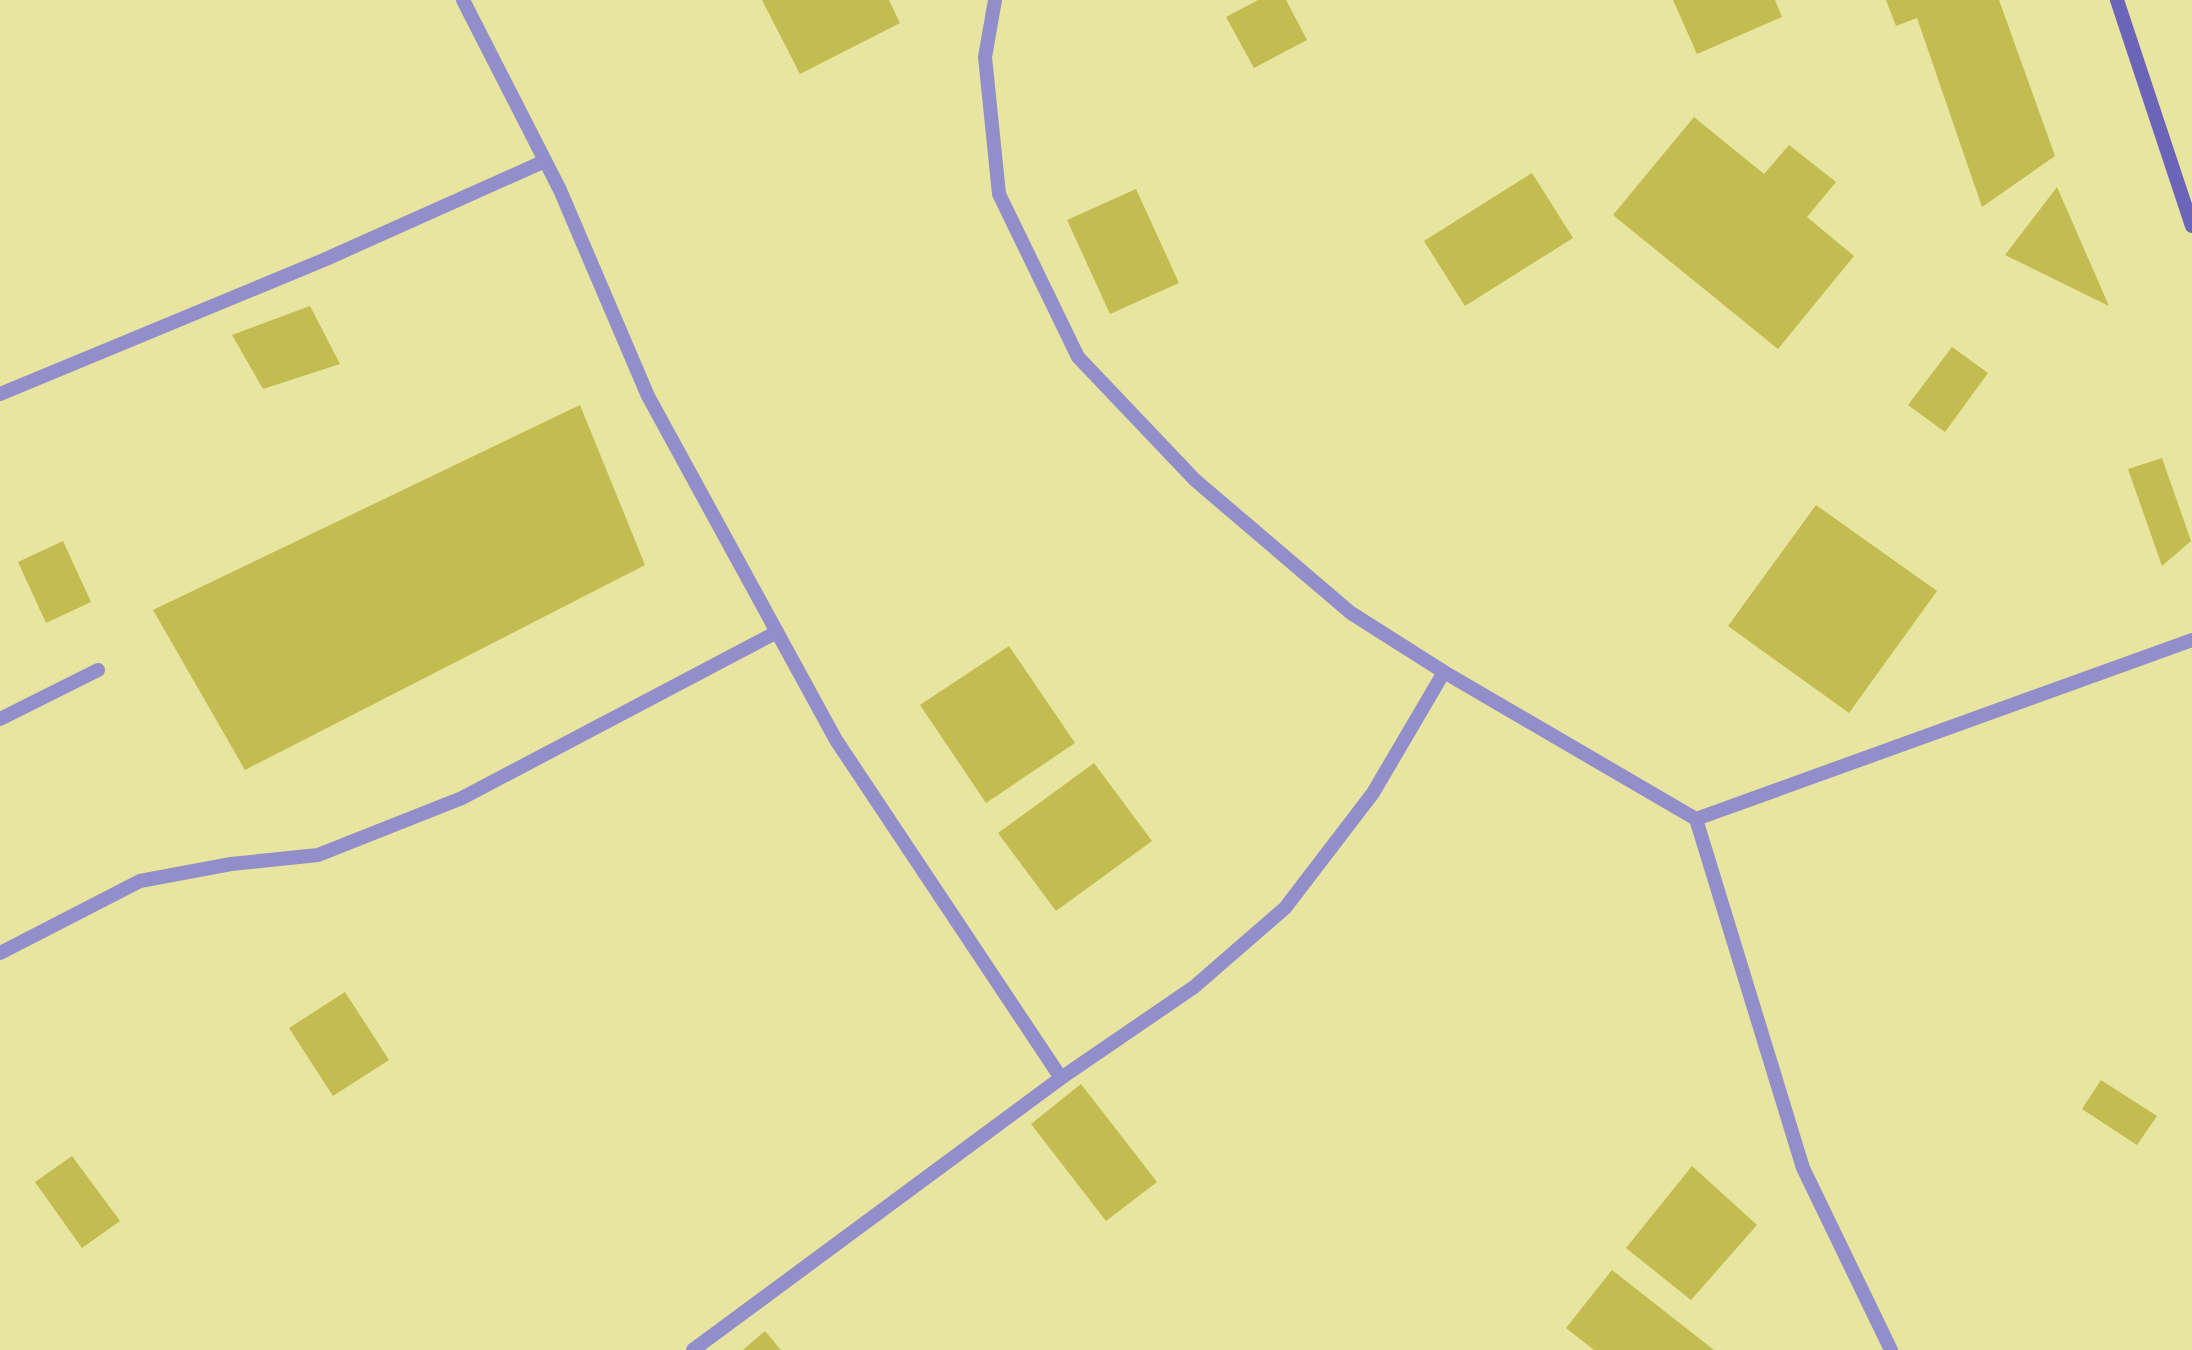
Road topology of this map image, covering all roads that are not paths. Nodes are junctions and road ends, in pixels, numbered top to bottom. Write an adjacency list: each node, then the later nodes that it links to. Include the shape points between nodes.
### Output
1 (463, 0): 4 (street)
2 (995, 0): 10 (street, via 985,57 999,194 1078,357 1206,489 1351,613)
3 (2117, 0): 5 (main road)
4 (545, 161): 6 (street, via 326,259); 7 (street, via 648,396)
5 (2192, 226)
6 (0, 394)
7 (777, 632): 13 (street, via 462,798 318,855 230,864 140,881); 14 (street, via 836,740)
8 (2192, 640): 12 (street)
9 (98, 670): 11 (street)
10 (1444, 672): 12 (street); 14 (street, via 1373,793 1285,908 1194,987)
11 (0, 719)
12 (1696, 819): 16 (street, via 1803,1168)
13 (0, 953)
14 (1061, 1078): 15 (street)
15 (693, 1350)
16 (1891, 1350)

